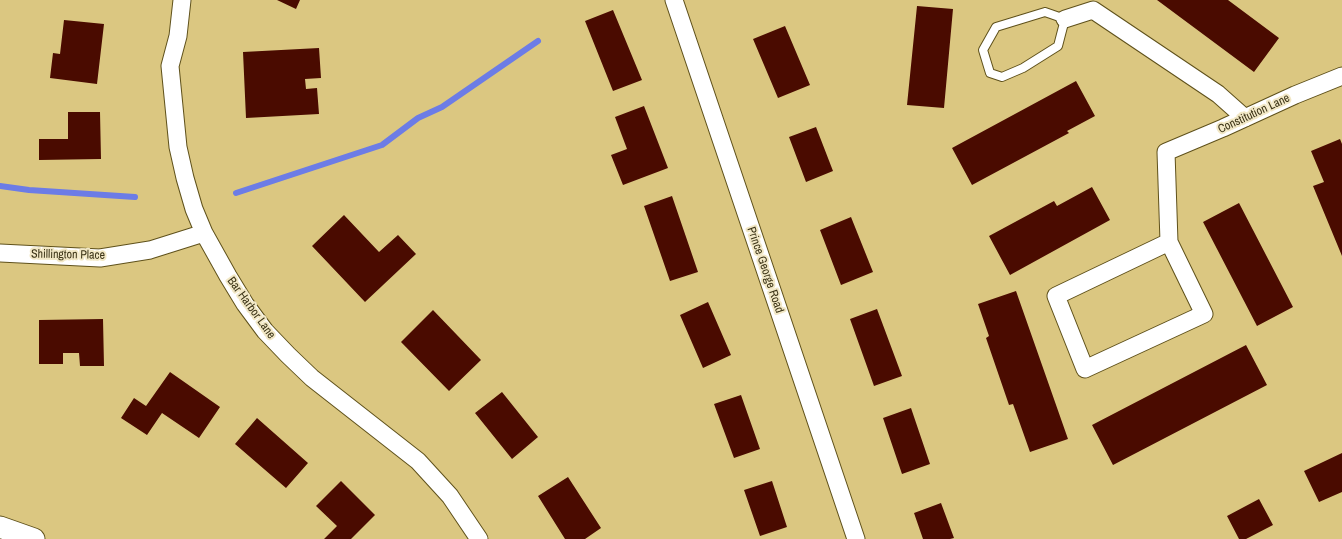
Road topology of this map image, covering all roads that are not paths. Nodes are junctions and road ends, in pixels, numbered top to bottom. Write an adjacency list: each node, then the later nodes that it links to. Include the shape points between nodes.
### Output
1 (182, 0): 6 (street, Bar Harbor Lane, via 178,36 170,66 178,147 189,195)
2 (674, 0): 12 (street, Prince George Road)
3 (1064, 19): 3 (lane, via 1045,12 996,27 983,50 990,73 1002,77 1023,68 1058,46); 5 (street, via 1093,10 1218,94)
4 (1342, 76): 5 (street, Constitution Lane)
5 (1245, 118): 7 (street, Constitution Lane, via 1166,152)
6 (204, 233): 8 (street, Shillington Place, via 150,250 100,258); 11 (street, Bar Harbor Lane, via 245,304 265,331 312,378 418,461 450,496)
7 (1169, 242): 7 (street, via 1204,314 1085,368 1056,296)
8 (0, 253)
9 (0, 527): 10 (street)
10 (34, 539)
11 (479, 539)
12 (856, 539)

